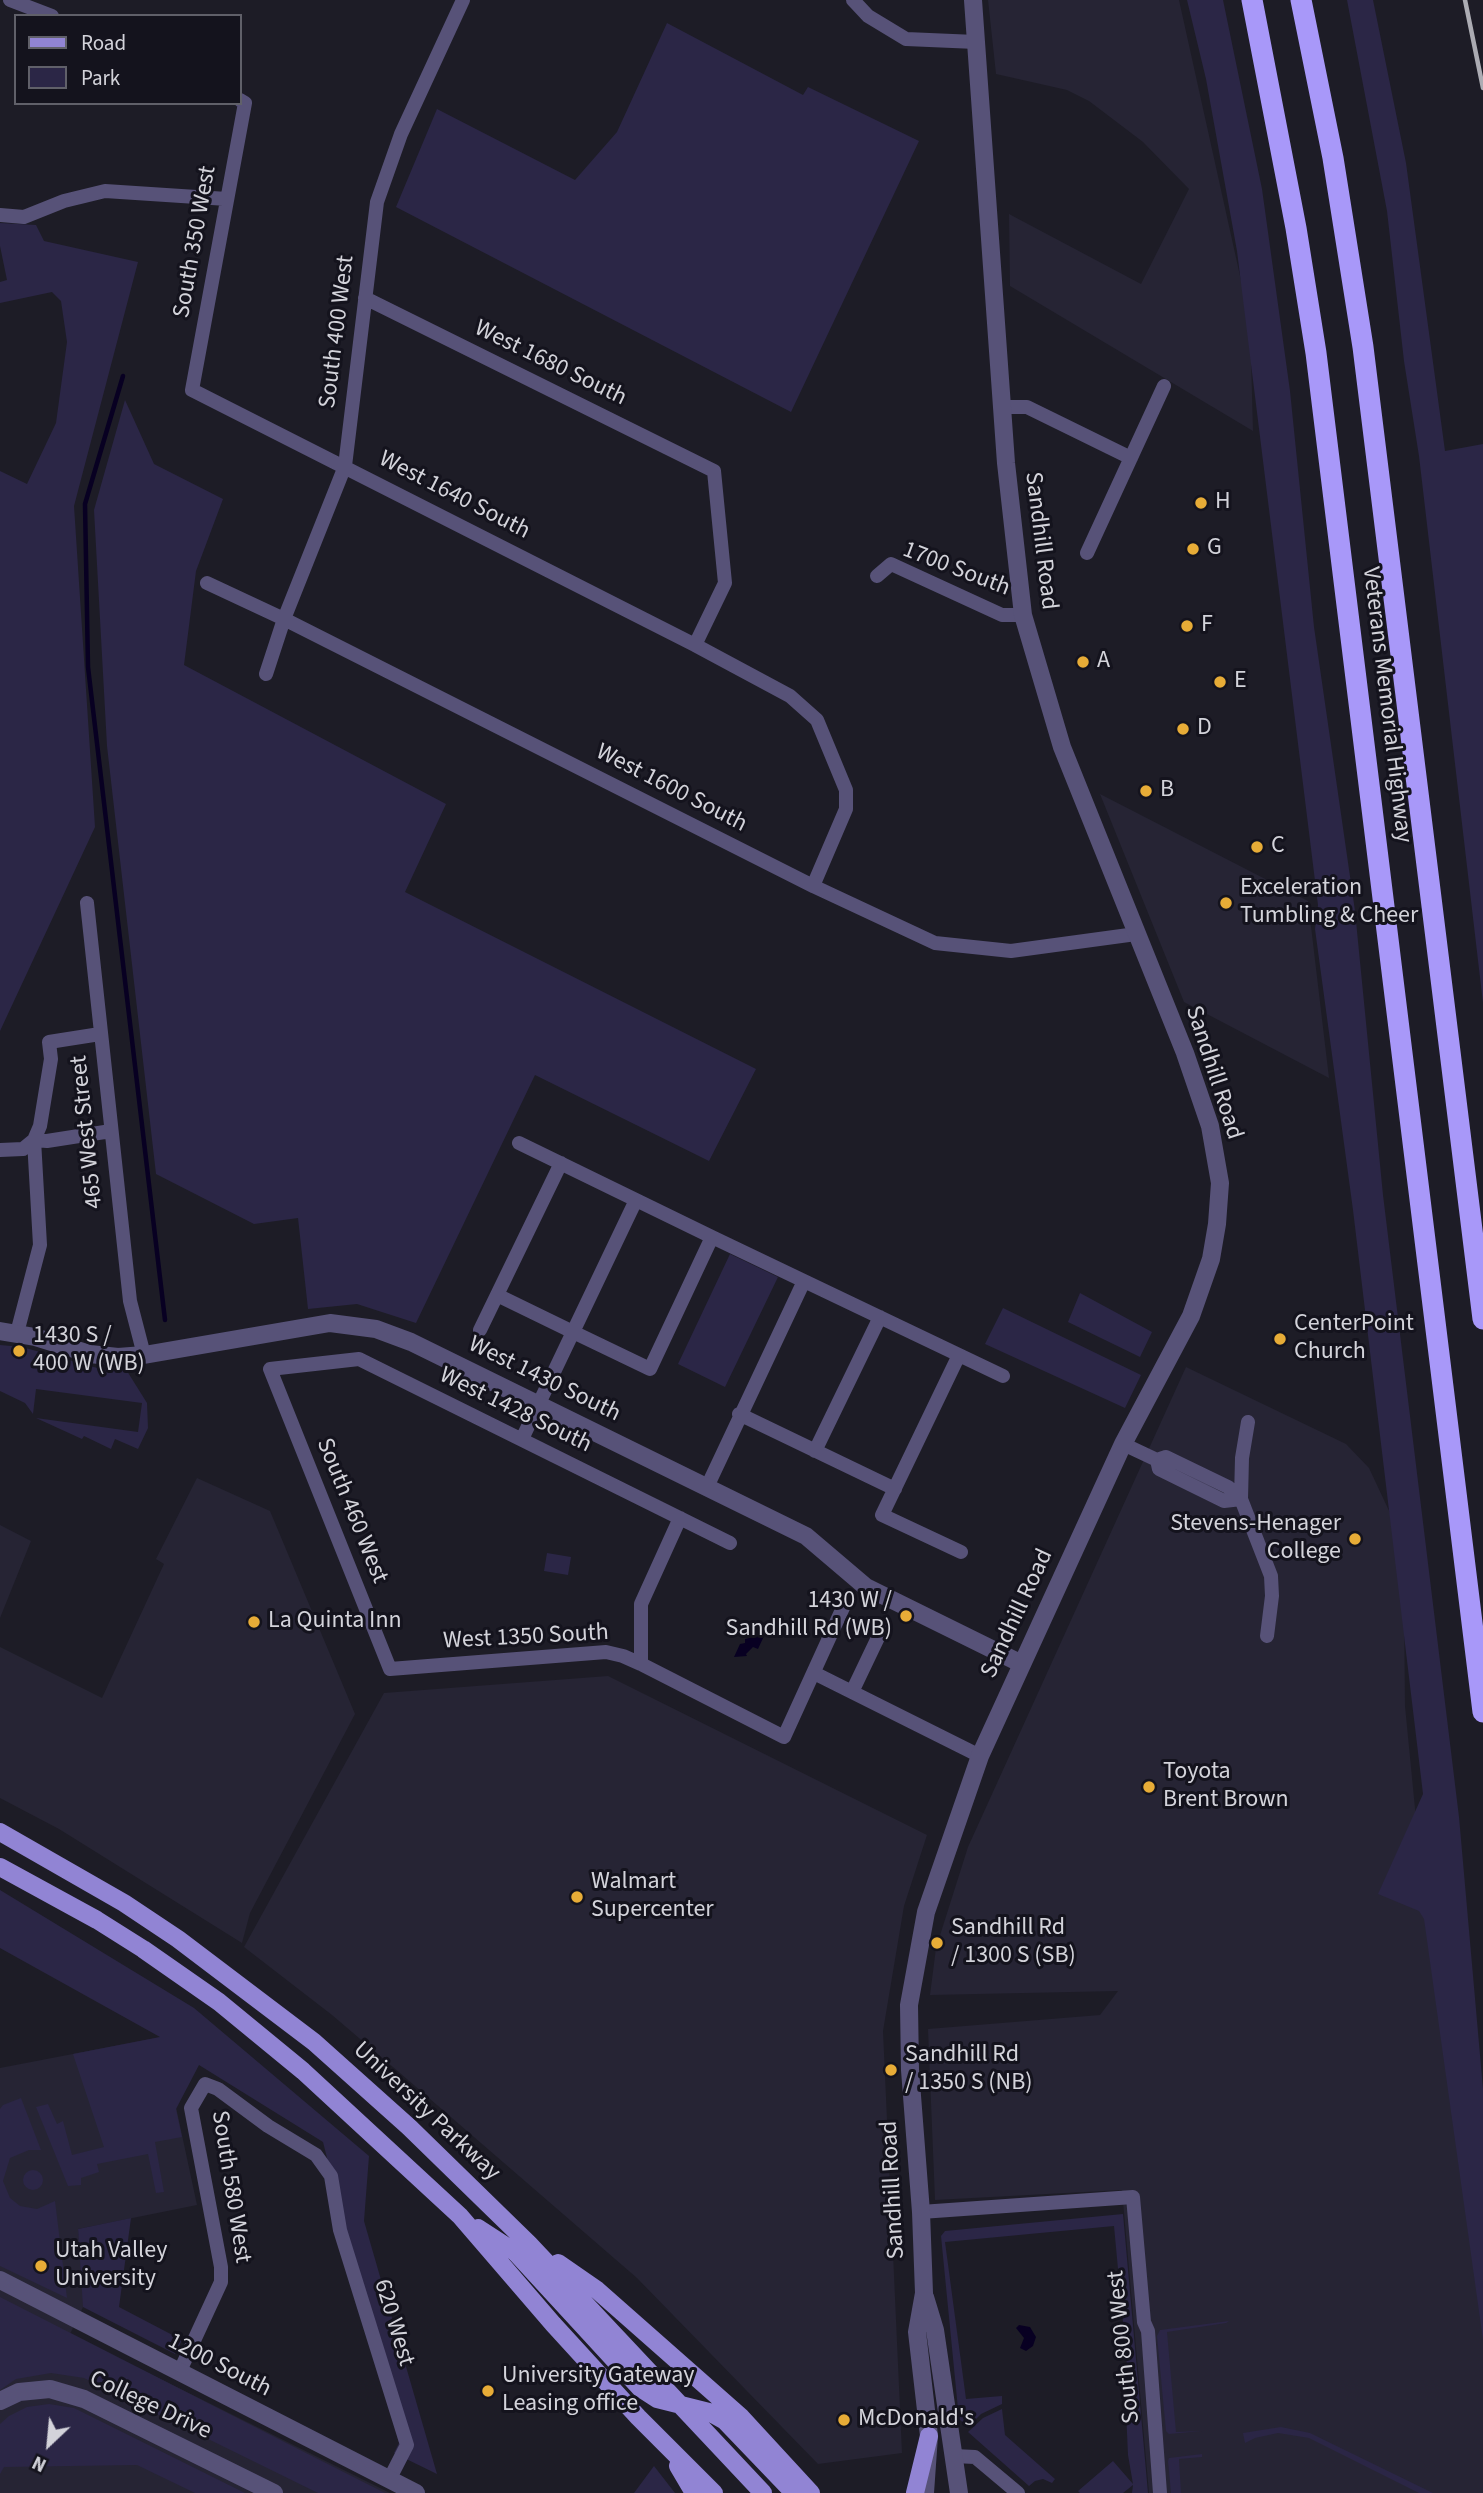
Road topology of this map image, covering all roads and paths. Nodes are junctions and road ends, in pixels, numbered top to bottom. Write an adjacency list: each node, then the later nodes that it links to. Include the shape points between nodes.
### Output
1 (10, 0): 7 (street)
2 (462, 0): 12 (street, South 400 West, via 401,134 377,202)
3 (853, 0): 8 (street, via 868,16 906,39)
4 (973, 0): 8 (street, Sandhill Road)
5 (1252, 0): 67 (highway, Veterans Memorial Highway, via 1316,353)
6 (1301, 0): 39 (highway, Veterans Memorial Highway, via 1333,158 1363,347)
7 (46, 14)
8 (976, 42): 15 (street, Sandhill Road)
9 (243, 102): 10 (street, South 350 West)
10 (227, 199): 11 (street, via 105,191 24,217); 14 (street, South 350 West)
11 (0, 215)
12 (365, 299): 17 (street, South 400 West); 23 (street, West 1680 South, via 714,471 726,583)
13 (1164, 386): 16 (street)
14 (192, 390): 17 (street, West 1640 South)
15 (1002, 407): 16 (street, via 1027,407); 21 (street, Sandhill Road)
16 (1131, 458): 18 (street)
17 (345, 466): 22 (street, South 400 West); 23 (street, West 1640 South)
18 (1087, 553)
19 (877, 576): 21 (street, 1700 South, via 891,564 1002,615)
20 (207, 583): 22 (street, West 1600 South)
21 (1023, 615): 27 (street, Sandhill Road, via 1062,747)
22 (284, 619): 24 (street, South 400 West); 25 (street, West 1600 South)
23 (695, 645): 25 (street, West 1640 South, via 790,696 817,720 846,790 846,809)
24 (266, 674)
25 (813, 887): 27 (street, West 1600 South, via 935,943 1012,951)
26 (87, 903): 28 (street, 465 West Street)
27 (1136, 934): 51 (street, Sandhill Road, via 1210,1126 1220,1183 1211,1259 1191,1316)
28 (100, 1034): 29 (street, 465 West Street); 30 (street, via 49,1042 51,1059)
29 (111, 1131): 30 (street); 43 (street, 465 West Street, via 130,1301)
30 (34, 1140): 32 (street, via 23,1149); 41 (street, via 40,1245)
31 (519, 1143): 33 (street)
32 (0, 1150)
33 (561, 1163): 34 (street); 37 (street)
34 (636, 1200): 35 (street); 42 (street)
35 (712, 1237): 36 (street); 42 (street, via 649,1369)
36 (804, 1281): 38 (street); 48 (street)
37 (497, 1294): 40 (street); 42 (street)
38 (880, 1317): 44 (street); 52 (street)
39 (1483, 1319)
40 (480, 1330)
41 (9, 1332): 43 (street, West 1430 South, via 90,1354)
42 (573, 1332): 47 (street)
43 (144, 1355): 47 (street, West 1430 South, via 330,1323 350,1324 411,1342)
44 (959, 1355): 46 (street); 54 (street)
45 (270, 1369): 50 (street, West 1428 South, via 359,1359); 64 (street, South 460 West)
46 (1003, 1376)
47 (538, 1404): 50 (street); 53 (street, West 1430 South)
48 (739, 1415): 52 (street); 53 (street)
49 (1248, 1422): 55 (street)
50 (522, 1439): 56 (street, West 1428 South)
51 (1124, 1444): 55 (street, via 1157,1460 1166,1457 1228,1487); 63 (street, Sandhill Road)
52 (815, 1451): 54 (street)
53 (707, 1487): 63 (street, West 1430 South, via 806,1536 866,1587)
54 (895, 1489): 58 (street, via 882,1515)
55 (1241, 1499): 61 (street, via 1270,1576)
56 (680, 1518): 57 (street, West 1428 South); 62 (street, via 641,1604)
57 (730, 1543)
58 (961, 1552)
59 (846, 1601): 65 (street)
60 (884, 1625): 66 (street)
61 (1267, 1636)
62 (641, 1664): 64 (street, West 1350 South, via 606,1652); 65 (street, West 1350 South, via 784,1737)
63 (1022, 1664): 68 (street, Sandhill Road)
64 (390, 1669)
65 (814, 1673): 66 (street)
66 (852, 1692): 68 (street)
67 (1483, 1712)
68 (980, 1756): 72 (street, Sandhill Road, via 926,1912 909,2005)
69 (0, 1832): 74 (main road, University Parkway, via 124,1903 214,1963 314,2042)
70 (0, 1867): 73 (main road, via 97,1920 219,2002 303,2071)
71 (331, 2176): 77 (street, South 580 West, via 316,2155 205,2084 191,2108 221,2282); 83 (street, 620 West, via 341,2230 407,2445)
72 (921, 2213): 76 (street, Sandhill Road); 95 (street, South 800 West, via 1133,2197)
73 (460, 2216): 79 (main road, via 515,2252 640,2388 657,2399); 81 (main road)
74 (529, 2244): 79 (main road, University Parkway); 90 (main road, via 597,2290 741,2417)
75 (0, 2280): 77 (street, 1200 South)
76 (924, 2293): 80 (street, Sandhill Road, via 917,2332); 82 (street, Sandhill Road, via 935,2330)
77 (179, 2373): 83 (street, 1200 South)
78 (0, 2401): 84 (street, College Drive, via 19,2392 50,2389 84,2399)
79 (682, 2405): 88 (main road, University Parkway); 89 (main road, via 725,2421)
80 (929, 2436): 91 (main road); 92 (street, Sandhill Road)
81 (664, 2442): 86 (main road); 87 (main road)
82 (954, 2456): 93 (street, Sandhill Road); 94 (street, via 975,2457)
83 (389, 2480): 85 (street, 1200 South)
84 (274, 2493)
85 (416, 2493)
86 (694, 2493)
87 (714, 2493)
88 (763, 2493)
89 (793, 2493)
90 (811, 2493)
91 (915, 2493)
92 (925, 2493)
93 (959, 2493)
94 (1018, 2493)
95 (1160, 2493)

